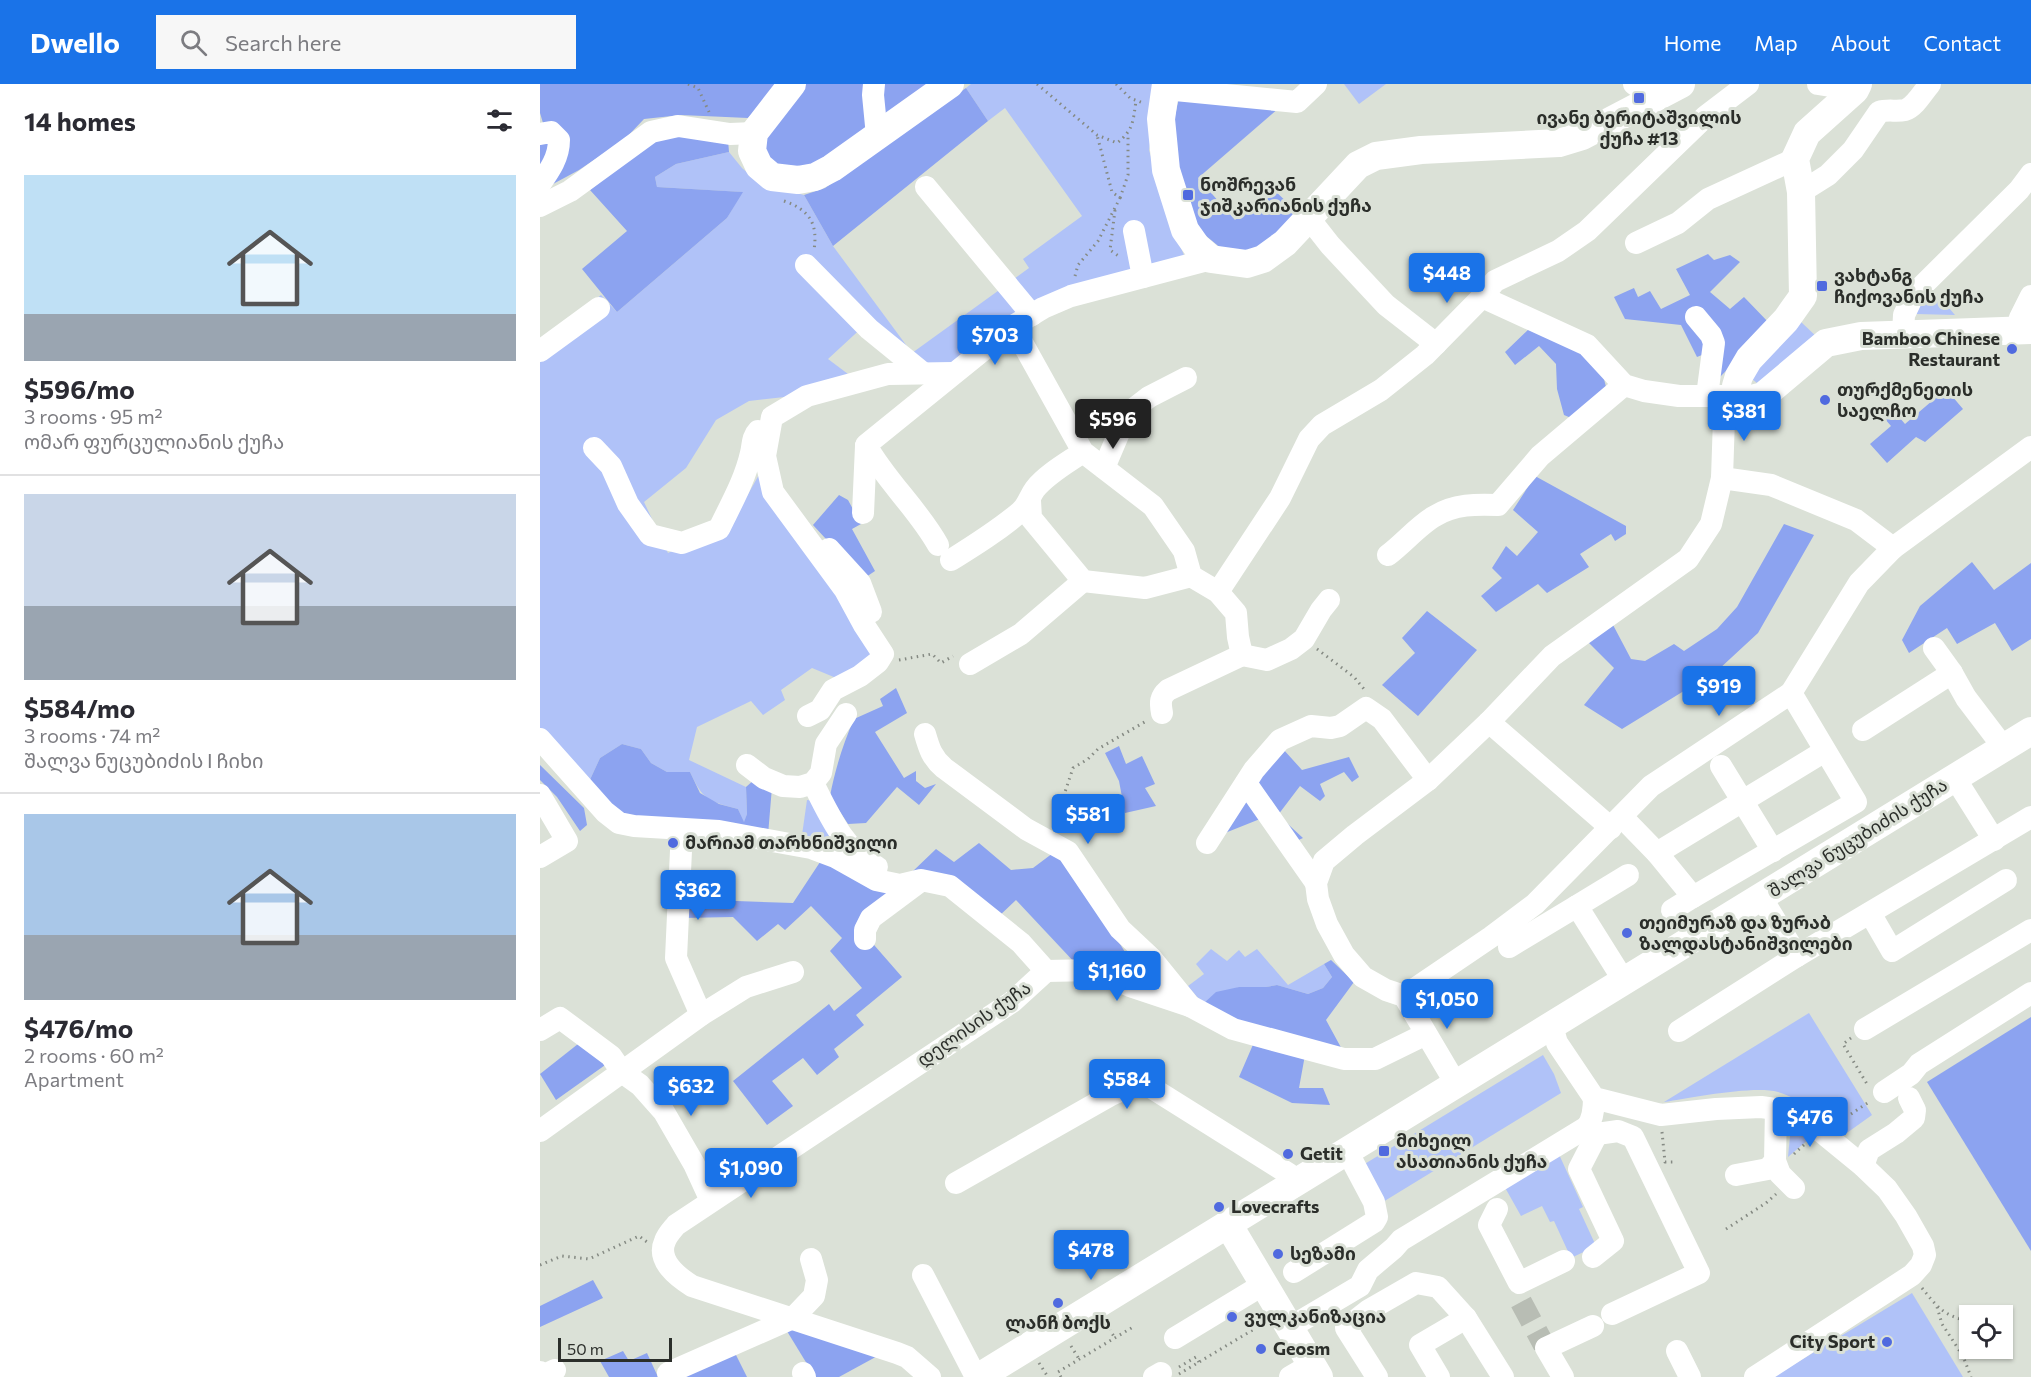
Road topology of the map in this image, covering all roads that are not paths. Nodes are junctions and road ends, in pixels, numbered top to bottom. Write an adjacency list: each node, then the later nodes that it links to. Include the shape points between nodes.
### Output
1 (792, 84): 12 (main road)
2 (874, 84): 14 (street)
3 (950, 84): 14 (main road)
4 (1316, 84): 11 (street, via 1297,102)
5 (1681, 84): 10 (main road)
6 (1748, 84): 28 (street, via 1706,116 1587,231 1558,251 1495,281)
7 (1818, 84): 9 (street)
8 (1930, 84): 19 (street, via 1904,110 1879,112 1853,150 1828,175)
9 (1857, 87): 15 (main road, via 1807,133)
10 (1644, 91): 21 (main road, via 1582,136 1559,144 1421,150 1376,156 1358,165)
11 (1158, 94): 24 (main road, via 1166,170 1174,199 1185,230)
12 (754, 133): 14 (main road, via 752,152 759,166 772,177 798,180 832,168); 20 (street, via 718,133 678,126 651,132 570,191)
13 (540, 134): 17 (street, via 551,132 559,140 559,152)
14 (878, 136)
15 (1795, 159): 19 (main road); 23 (street, via 1708,199 1678,223)
16 (2031, 174): 33 (street, via 1914,294 1904,315)
17 (540, 184)
18 (926, 187): 31 (street)
19 (1801, 192): 41 (main road, via 1803,296 1749,359 1739,376)
20 (540, 206)
21 (1308, 217): 24 (main road, via 1285,243 1263,259 1247,264); 34 (street, via 1386,305)
22 (1134, 231): 26 (street)
23 (1636, 243)
24 (1210, 259): 26 (street)
25 (806, 265): 37 (street, via 869,329)
26 (1143, 277): 31 (street, via 1071,296)
27 (2031, 296): 32 (street, via 2020,318)
28 (1482, 297): 34 (street); 39 (street, via 1587,345)
29 (598, 308): 35 (street)
30 (1696, 317): 40 (street, via 1714,344)
31 (1022, 320): 36 (street); 46 (street)
32 (2024, 330): 33 (main road)
33 (1903, 333): 41 (main road, via 1826,343 1762,396 1747,400)
34 (1436, 344): 56 (street, via 1381,390 1322,425 1309,440 1280,498)
35 (540, 351)
36 (953, 373): 37 (street); 43 (street)
37 (923, 374): 42 (street, via 888,374 807,396)
38 (1186, 378): 47 (street, via 1149,397 1127,414)
39 (1624, 385): 40 (street, via 1679,396); 53 (street, via 1540,456 1498,505 1476,504 1435,516)
40 (1707, 396): 41 (street)
41 (1739, 396): 48 (street, via 1724,418)
42 (772, 417): 45 (street, via 754,435 740,488 719,529 682,543 650,535 628,504 611,466); 51 (street, via 765,456 772,492)
43 (866, 445): 49 (street, via 945,553 1007,522); 50 (street)
44 (2031, 447): 52 (street)
45 (594, 448)
46 (1083, 452): 47 (street); 49 (street, via 1045,479 1033,491)
47 (1104, 468): 54 (street, via 1164,519 1184,551)
48 (1722, 478): 52 (street, via 1772,485 1856,520); 67 (street, via 1711,524 1688,559 1552,656)
49 (1030, 501): 55 (street, via 1031,518)
50 (863, 513)
51 (793, 519): 58 (street, via 847,567 860,583); 66 (street, via 845,590 883,654 860,676 833,690 820,710)
52 (1893, 548): 63 (street, via 1859,583)
53 (1388, 555)
54 (1191, 576): 55 (street, via 1145,588); 56 (street)
55 (1083, 582): 61 (street, via 1021,634)
56 (1218, 592): 60 (street, via 1236,613)
57 (1329, 600): 60 (street, via 1304,639 1291,649 1267,660)
58 (871, 612)
59 (1934, 648): 62 (street)
60 (1242, 655): 64 (street, via 1168,690 1160,701)
61 (970, 664)
62 (1952, 673): 68 (street); 70 (street, via 1966,698)
63 (1791, 693): 72 (street); 82 (street, via 1651,786)
64 (1162, 712)
65 (846, 714): 77 (street, via 826,744 821,773)
66 (808, 716)
67 (1489, 722): 76 (street); 82 (street)
68 (1863, 730)
69 (925, 734): 107 (street, via 936,761 1026,830 1068,852 1120,929)
70 (2023, 738): 75 (main road, შალვა ნუცუბიძის ქუჩა)
71 (540, 739): 83 (street, დელისის ქუჩა, via 618,824)
72 (1825, 751): 80 (street); 86 (street, via 1856,802)
73 (747, 765): 77 (street, via 783,786)
74 (1721, 766): 80 (street)
75 (1954, 778): 84 (street); 94 (main road, შალვა ნუცუბიძის ქუჩა)
76 (1428, 780): 78 (street, via 1382,719 1366,708 1341,726 1311,726 1280,740); 92 (street, via 1324,861)
77 (813, 783): 90 (street, via 839,830 865,861)
78 (1246, 783): 85 (street); 92 (street)
79 (540, 795): 88 (street, via 567,841)
80 (1742, 801): 86 (street); 87 (street)
81 (2031, 817): 84 (street)
82 (1616, 823): 87 (street); 106 (street, via 1535,904)
83 (682, 830): 90 (street, დელისის ქუჩა, via 718,831 811,848 876,879 900,885); 108 (street, via 676,958)
84 (1994, 840): 97 (street)
85 (1207, 843)
86 (1773, 851): 93 (street)
87 (1657, 853): 93 (street)
88 (540, 857)
89 (1628, 876): 95 (street)
90 (921, 880): 99 (street, via 870,918); 102 (street, დელისის ქუჩა, via 950,886 1021,943)
91 (2006, 880): 97 (street, via 1892,951)
92 (1316, 883): 106 (street, via 1327,924 1344,955 1363,976)
93 (1694, 897): 96 (street)
94 (1761, 897): 101 (street); 104 (main road, შალვა ნუცუბიძის ქუჩა)
95 (1577, 906): 100 (street); 104 (street)
96 (1672, 910)
97 (1870, 913): 101 (street)
98 (2031, 930): 110 (street)
99 (865, 939)
100 (1509, 947)
101 (1797, 956): 112 (street)
102 (1046, 971): 107 (street, via 1095,970 1130,986); 129 (street, დელისის ქუჩა, via 1012,1002)
103 (793, 972): 108 (street, via 746,987)
104 (1624, 981): 109 (main road, შალვა ნუცუბიძის ქუჩა)
105 (2031, 993): 116 (street, via 1919,1064)
106 (1404, 996): 113 (street)
107 (1191, 1005): 113 (street, via 1233,1029 1344,1059 1375,1059)
108 (701, 1015): 114 (street)
109 (1552, 1026): 115 (main road, შალვა ნუცუბიძის ქუჩა); 117 (street, via 1557,1042)
110 (1865, 1029)
111 (540, 1030): 114 (street, via 560,1018 611,1056)
112 (1679, 1031)
113 (1426, 1034): 115 (street)
114 (622, 1072): 121 (street); 129 (street, via 664,1112)
115 (1456, 1084): 122 (main road, შალვა ნუცუბიძის ქუჩა)
116 (1880, 1095)
117 (1593, 1098): 119 (street, via 1661,1115 1716,1109); 120 (street)
118 (1909, 1098): 124 (street, via 1914,1118 1869,1150)
119 (1776, 1109): 123 (street); 124 (street, via 1808,1120)
120 (1593, 1129): 132 (street, via 1579,1169 1613,1241); 140 (street, via 1401,1240 1368,1270 1360,1286); 150 (street, via 1633,1137 1699,1273 1545,1346)
121 (540, 1131)
122 (1347, 1151): 126 (main road, შალვა ნუცუბიძის ქუჩა); 135 (street, via 1374,1202 1377,1217)
123 (1784, 1158): 125 (street, via 1768,1169); 128 (street, via 1780,1173)
124 (1863, 1166): 152 (street, via 1887,1189 1906,1216 1923,1246 1921,1265 1912,1275)
125 (1736, 1175)
126 (1297, 1182): 127 (street, via 1152,1088 1138,1083); 131 (main road, შალვა ნუცუბიძის ქუჩა)
127 (956, 1183)
128 (1786, 1191)
129 (711, 1201): 138 (street, დელისის ქუჩა, via 676,1225 665,1241 663,1254 669,1267 692,1286)
130 (1497, 1209): 134 (street, via 1489,1225 1520,1293)
131 (1228, 1224): 137 (main road); 146 (main road, შალვა ნუცუბიძის ქუჩა)
132 (1593, 1257)
133 (811, 1258): 138 (street, via 817,1280 814,1296)
134 (1564, 1261)
135 (1294, 1272)
136 (923, 1275): 146 (street)
137 (1263, 1284): 140 (main road); 141 (street)
138 (793, 1318): 143 (street); 145 (street, დელისის ქუჩა, via 907,1357)
139 (1466, 1318): 147 (street, via 1438,1287 1416,1283 1369,1310 1346,1328); 148 (street, via 1420,1345); 149 (street)
140 (1289, 1328): 144 (main road)
141 (1175, 1338)
142 (1677, 1351): 151 (street)
143 (668, 1373)
144 (1307, 1373)
145 (930, 1377)
146 (978, 1377)
147 (1377, 1377)
148 (1439, 1377)
149 (1503, 1377)
150 (1563, 1377)
151 (1690, 1377)
152 (1755, 1377)

